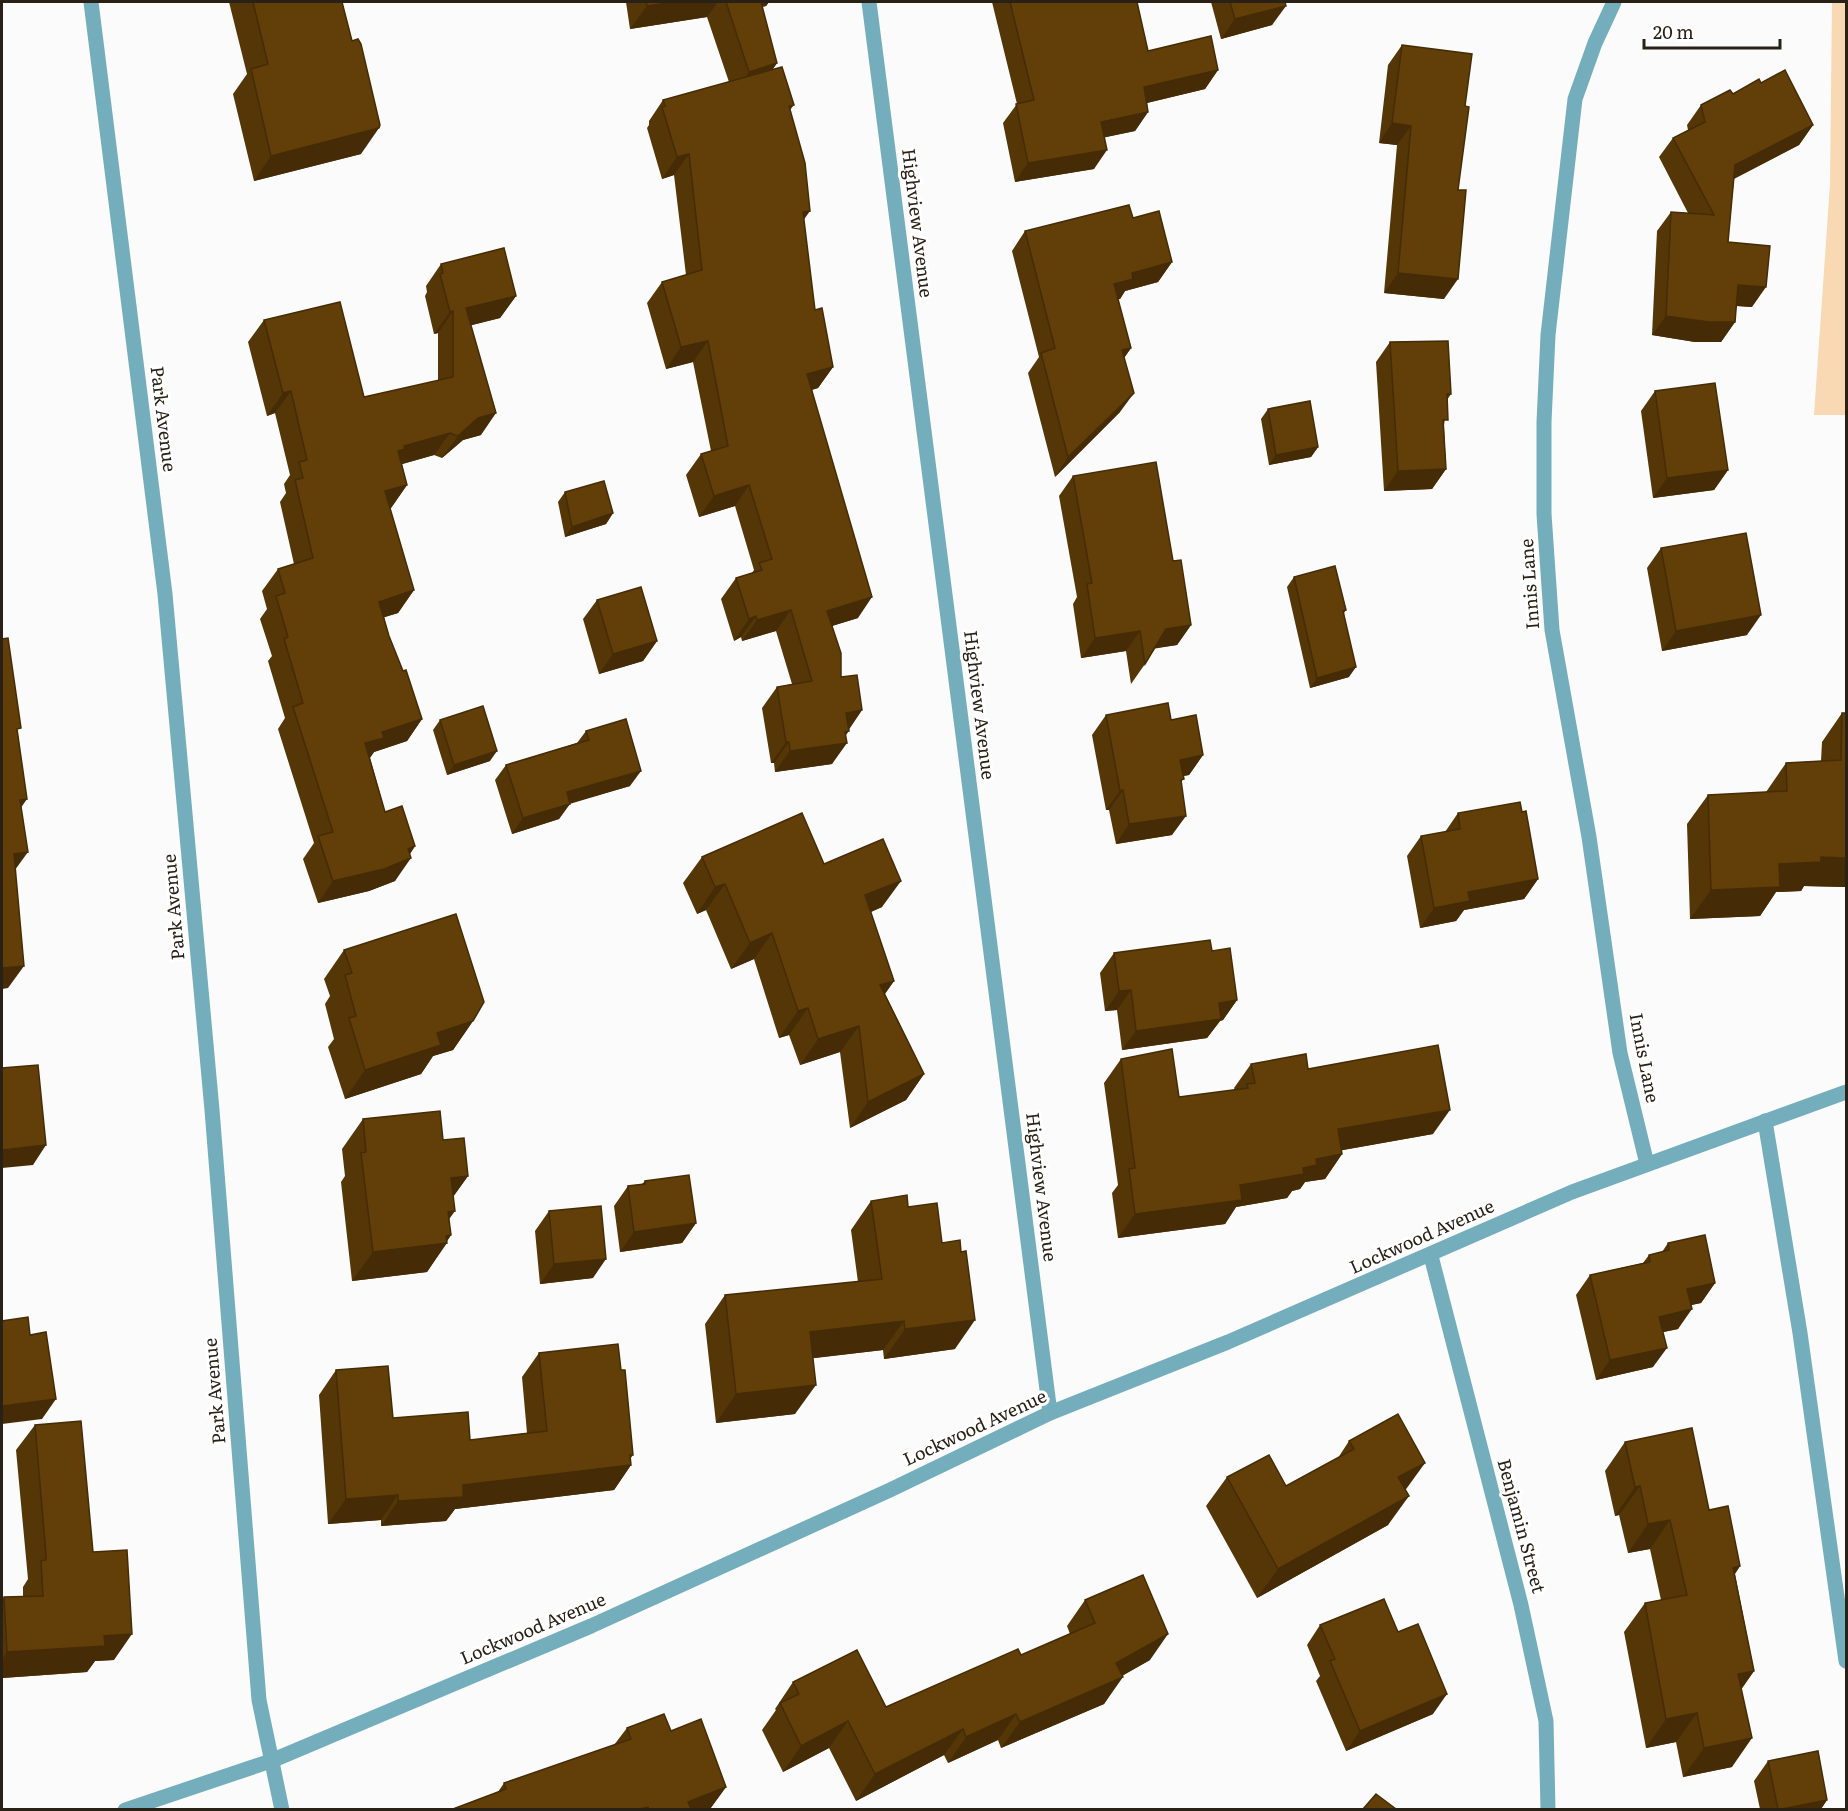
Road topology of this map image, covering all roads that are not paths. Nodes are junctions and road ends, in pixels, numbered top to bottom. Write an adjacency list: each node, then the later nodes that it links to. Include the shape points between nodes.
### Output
1 (91, 2): 10 (street, Park Avenue, via 165,594 213,1122 259,1700)
2 (869, 2): 8 (street, Highview Avenue)
3 (1614, 2): 6 (street, Innis Lane, via 1575,99 1548,335 1544,514 1552,630 1589,837 1620,1053)
4 (1846, 1092): 5 (street, Lockwood Avenue)
5 (1765, 1121): 6 (street, Lockwood Avenue); 9 (street, via 1800,1333)
6 (1647, 1164): 7 (street, Lockwood Avenue, via 1572,1192)
7 (1431, 1256): 8 (street, Lockwood Avenue); 13 (street, Benjamin Street, via 1546,1721)
8 (1050, 1413): 10 (street, Lockwood Avenue, via 591,1626)
9 (1846, 1661)
10 (271, 1761): 11 (street, Lockwood Avenue); 12 (street, Park Avenue)
11 (125, 1809)
12 (282, 1809)
13 (1548, 1809)

